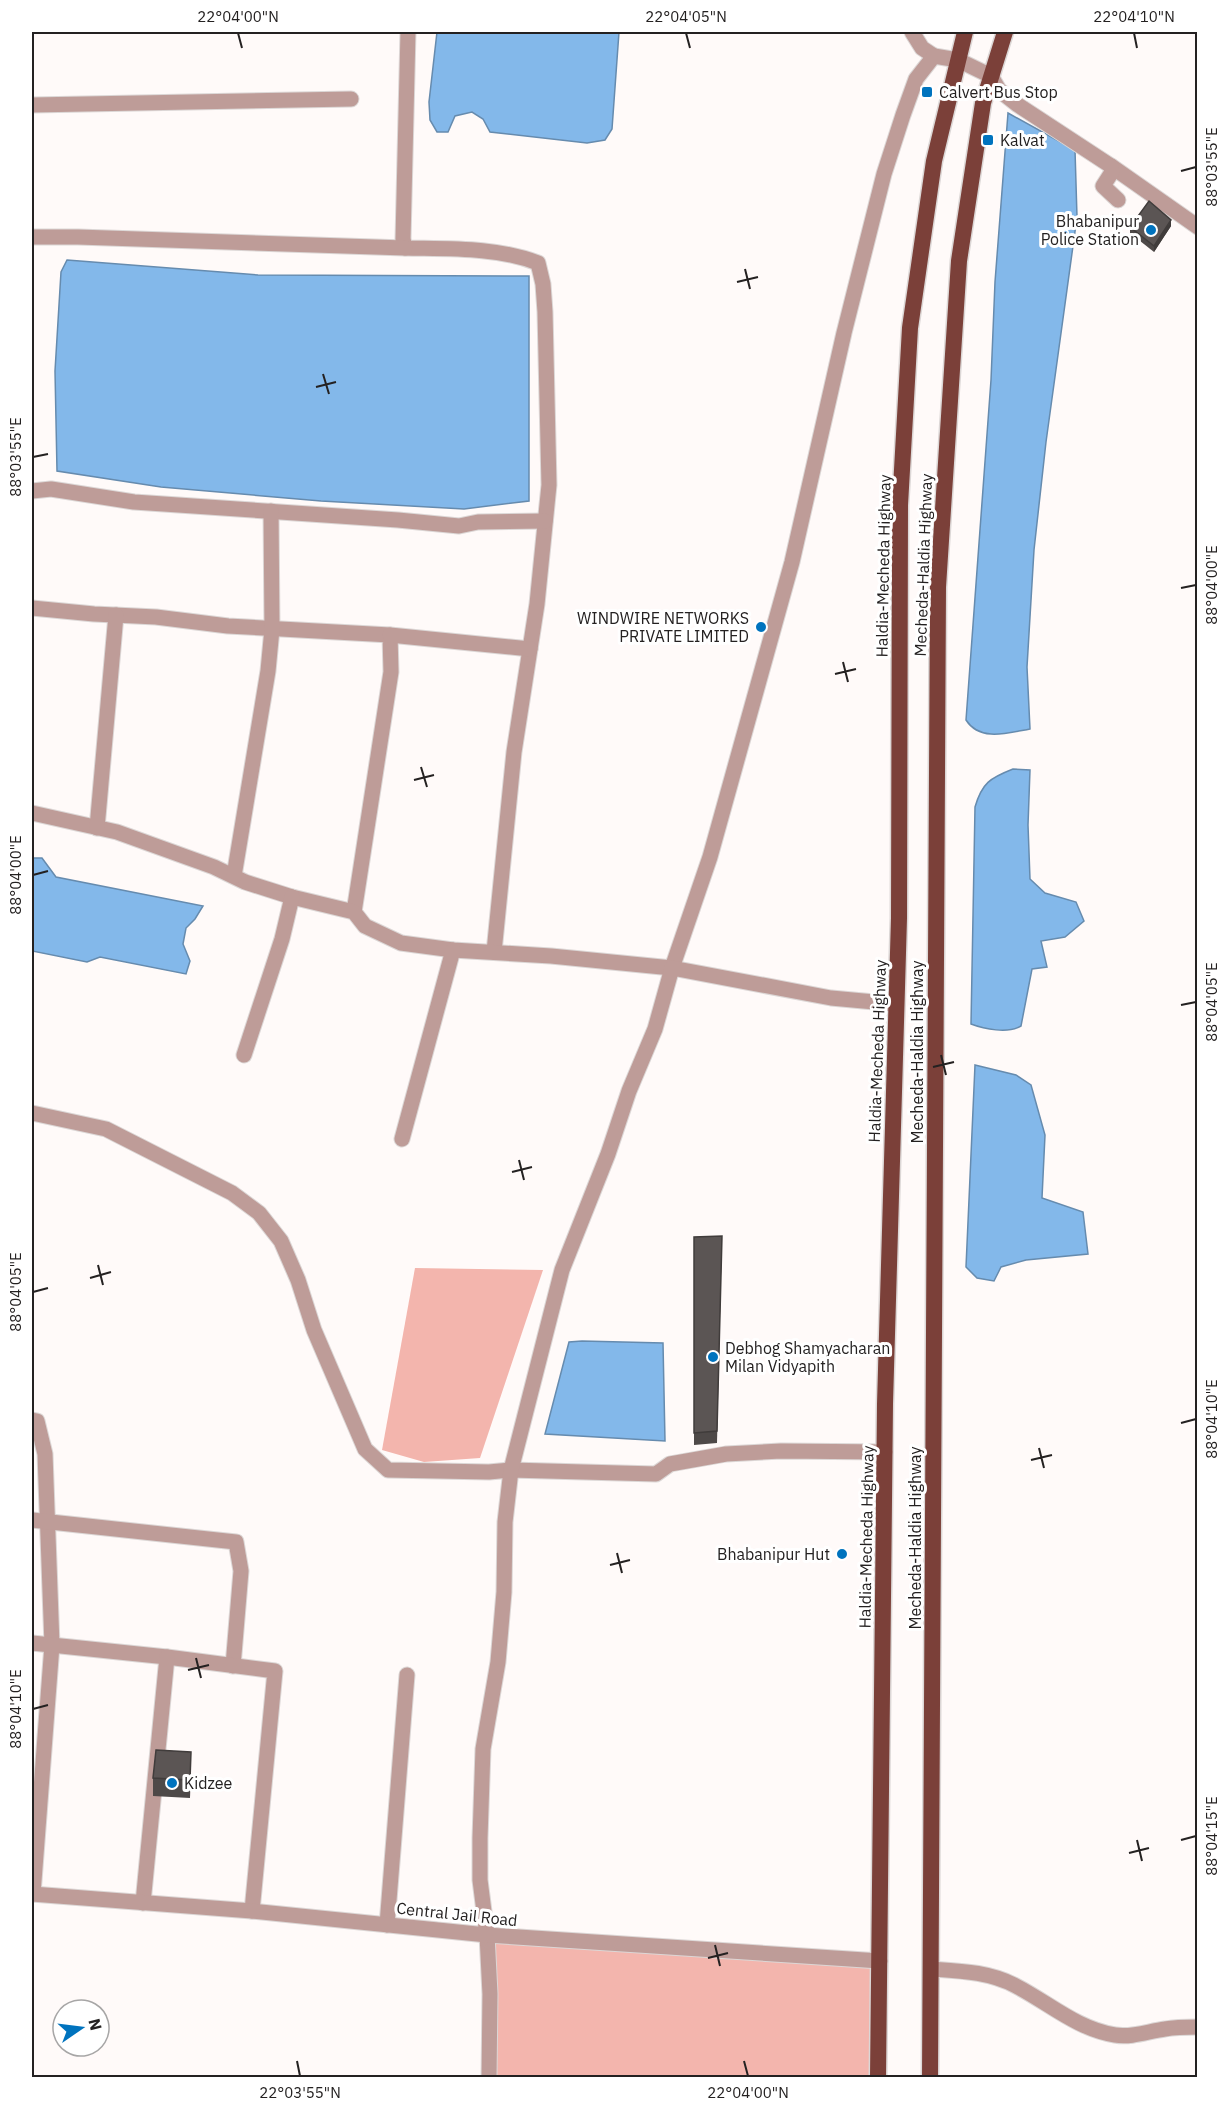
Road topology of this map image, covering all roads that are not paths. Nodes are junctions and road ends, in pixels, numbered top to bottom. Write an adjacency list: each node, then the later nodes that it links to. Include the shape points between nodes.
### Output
1 (408, 32): 14 (street)
2 (912, 32): 5 (street, via 922,48)
3 (965, 32): 6 (highway, Haldia-Mecheda Highway)
4 (1005, 32): 7 (highway, Mecheda-Haldia Highway)
5 (934, 56): 6 (street); 30 (street, via 916,79 884,174 792,562 710,857)
6 (958, 60): 7 (street); 31 (highway, Haldia-Mecheda Highway, via 934,161 910,328 900,505)
7 (991, 76): 10 (street, via 999,90 1018,105); 51 (highway, Mecheda-Haldia Highway, via 983,103 959,261 938,587)
8 (351, 99): 9 (street)
9 (32, 105)
10 (1112, 166): 11 (street, via 1103,186); 12 (street)
11 (1118, 200)
12 (1197, 227)
13 (32, 237): 14 (street)
14 (405, 248): 17 (street, via 482,251 520,256 538,263 543,284 548,376 549,485)
15 (32, 491): 16 (street, via 51,489 134,502)
16 (271, 511): 17 (street, via 459,526); 20 (street)
17 (545, 521): 22 (street)
18 (32, 608): 19 (street)
19 (116, 615): 20 (street); 24 (street)
20 (272, 629): 21 (street); 25 (street)
21 (390, 635): 22 (street); 27 (street, via 391,672)
22 (530, 649): 29 (street, via 514,752)
23 (32, 813): 24 (street)
24 (97, 828): 25 (street)
25 (234, 876): 26 (street)
26 (292, 897): 27 (street); 32 (street)
27 (354, 912): 28 (street, via 365,926 400,942)
28 (453, 950): 29 (street); 34 (street)
29 (495, 952): 30 (street)
30 (672, 968): 31 (street, via 831,998); 37 (street, via 656,1029 562,1270)
31 (896, 1004): 36 (highway, Haldia-Mecheda Highway)
32 (244, 1055)
33 (32, 1113): 37 (street, via 106,1129 232,1193 259,1213 281,1241 365,1449 388,1470)
34 (402, 1139)
35 (32, 1420): 39 (street, via 37,1421 45,1455)
36 (885, 1452): 37 (street, via 726,1454 670,1464 656,1474); 50 (highway, Haldia-Mecheda Highway)
37 (511, 1470): 49 (street, via 498,1662 483,1749 480,1880)
38 (32, 1520): 39 (street)
39 (48, 1522): 41 (street); 43 (street, via 236,1542 242,1571)
40 (32, 1643): 41 (street)
41 (52, 1645): 42 (street); 45 (street)
42 (167, 1657): 43 (street); 46 (street)
43 (233, 1666): 47 (street, via 275,1671)
44 (407, 1675): 48 (street)
45 (32, 1894): 46 (street, Central Jail Road)
46 (143, 1903): 47 (street, Central Jail Road)
47 (252, 1911): 48 (street, Central Jail Road)
48 (387, 1925): 49 (street, Central Jail Road)
49 (487, 1935): 50 (street, Central Jail Road); 53 (street)
50 (880, 1960): 54 (highway, Haldia-Mecheda Highway)
51 (931, 1969): 52 (street, via 996,1977 1083,2025 1118,2036); 55 (highway, Mecheda-Haldia Highway)
52 (1197, 2027)
53 (489, 2078)
54 (879, 2078)
55 (930, 2078)

